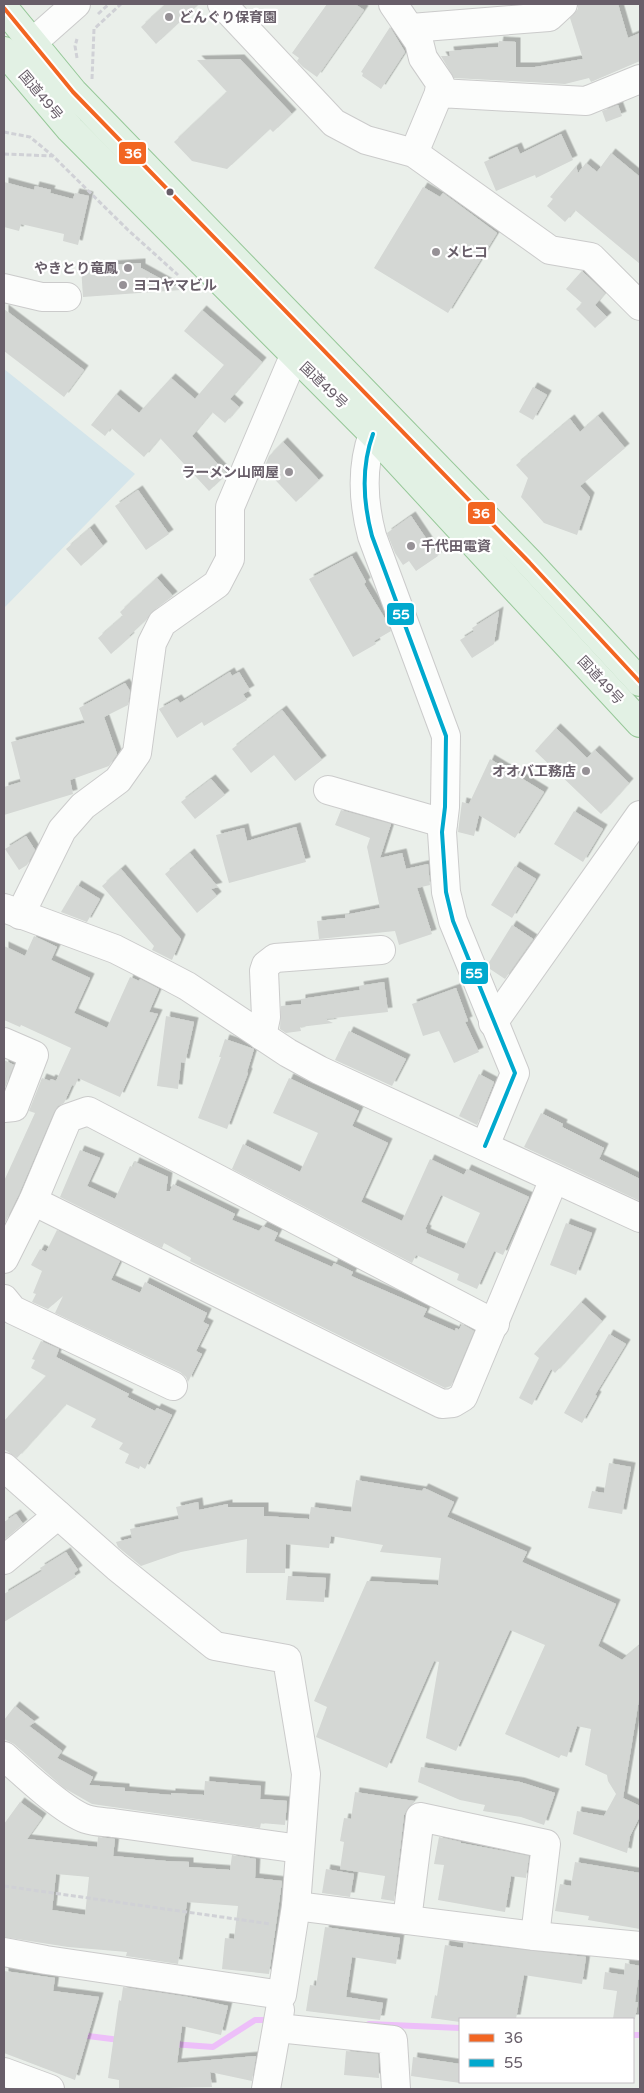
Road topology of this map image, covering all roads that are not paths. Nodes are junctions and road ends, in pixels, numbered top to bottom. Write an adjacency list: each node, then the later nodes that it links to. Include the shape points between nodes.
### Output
1 (76, 4): 8 (street)
2 (222, 4): 12 (street, via 334,123 366,140)
3 (393, 4): 7 (street)
4 (563, 4): 6 (street, via 549,17)
5 (7, 9): 8 (highway, 国道49号)
6 (462, 14): 7 (street)
7 (412, 28): 11 (street, via 423,58 440,83)
8 (34, 42): 9 (street); 18 (highway, 国道49号, via 73,92 529,562)
9 (7, 60): 16 (highway, 国道49号, via 70,129)
10 (640, 79): 11 (street, via 586,101)
11 (439, 94): 12 (street)
12 (414, 153): 15 (street, via 550,250 591,257)
13 (4, 288): 14 (street, via 42,296)
14 (67, 297)
15 (640, 306)
16 (294, 356): 17 (highway, 国道49号); 23 (street, via 230,507 230,560 217,584 162,623 152,643 137,753 118,780 83,806 62,830)
17 (373, 434): 19 (highway, 国道49号); 22 (street, via 364,476 368,519 446,736)
18 (640, 682)
19 (640, 723)
20 (328, 790): 22 (street)
21 (640, 815): 25 (street)
22 (444, 822): 25 (street, via 444,874 453,921)
23 (12, 912): 26 (street, via 115,949 187,986)
24 (381, 950): 26 (street, via 275,958 264,970 266,1017)
25 (493, 1023): 29 (street, via 516,1073)
26 (262, 1036): 29 (street, via 319,1070)
27 (4, 1042): 28 (street, via 34,1055 14,1107)
28 (4, 1108)
29 (485, 1146): 30 (street)
30 (554, 1179): 32 (street); 35 (street)
31 (33, 1201): 33 (street); 35 (street, via 442,1404 453,1403 463,1397); 35 (street, via 68,1118 88,1111)
32 (640, 1218)
33 (4, 1259)
34 (4, 1299): 36 (street, via 12,1310)
35 (495, 1324)
36 (173, 1386)
37 (4, 1467): 38 (street)
38 (58, 1515): 39 (street); 41 (street, via 215,1646 287,1659 306,1774)
39 (4, 1560)
40 (8, 1769): 41 (street, via 86,1819)
41 (300, 1849): 42 (street)
42 (294, 1916): 43 (street); 47 (street)
43 (407, 1920): 44 (street); 44 (street, via 420,1817 546,1844)
44 (535, 1936): 45 (street)
45 (640, 1946)
46 (4, 1952): 47 (street)
47 (282, 1995): 48 (street)
48 (278, 2028): 51 (street); 52 (street, via 393,2040)
49 (4, 2072): 50 (street)
50 (50, 2089)
51 (266, 2089)
52 (396, 2089)

